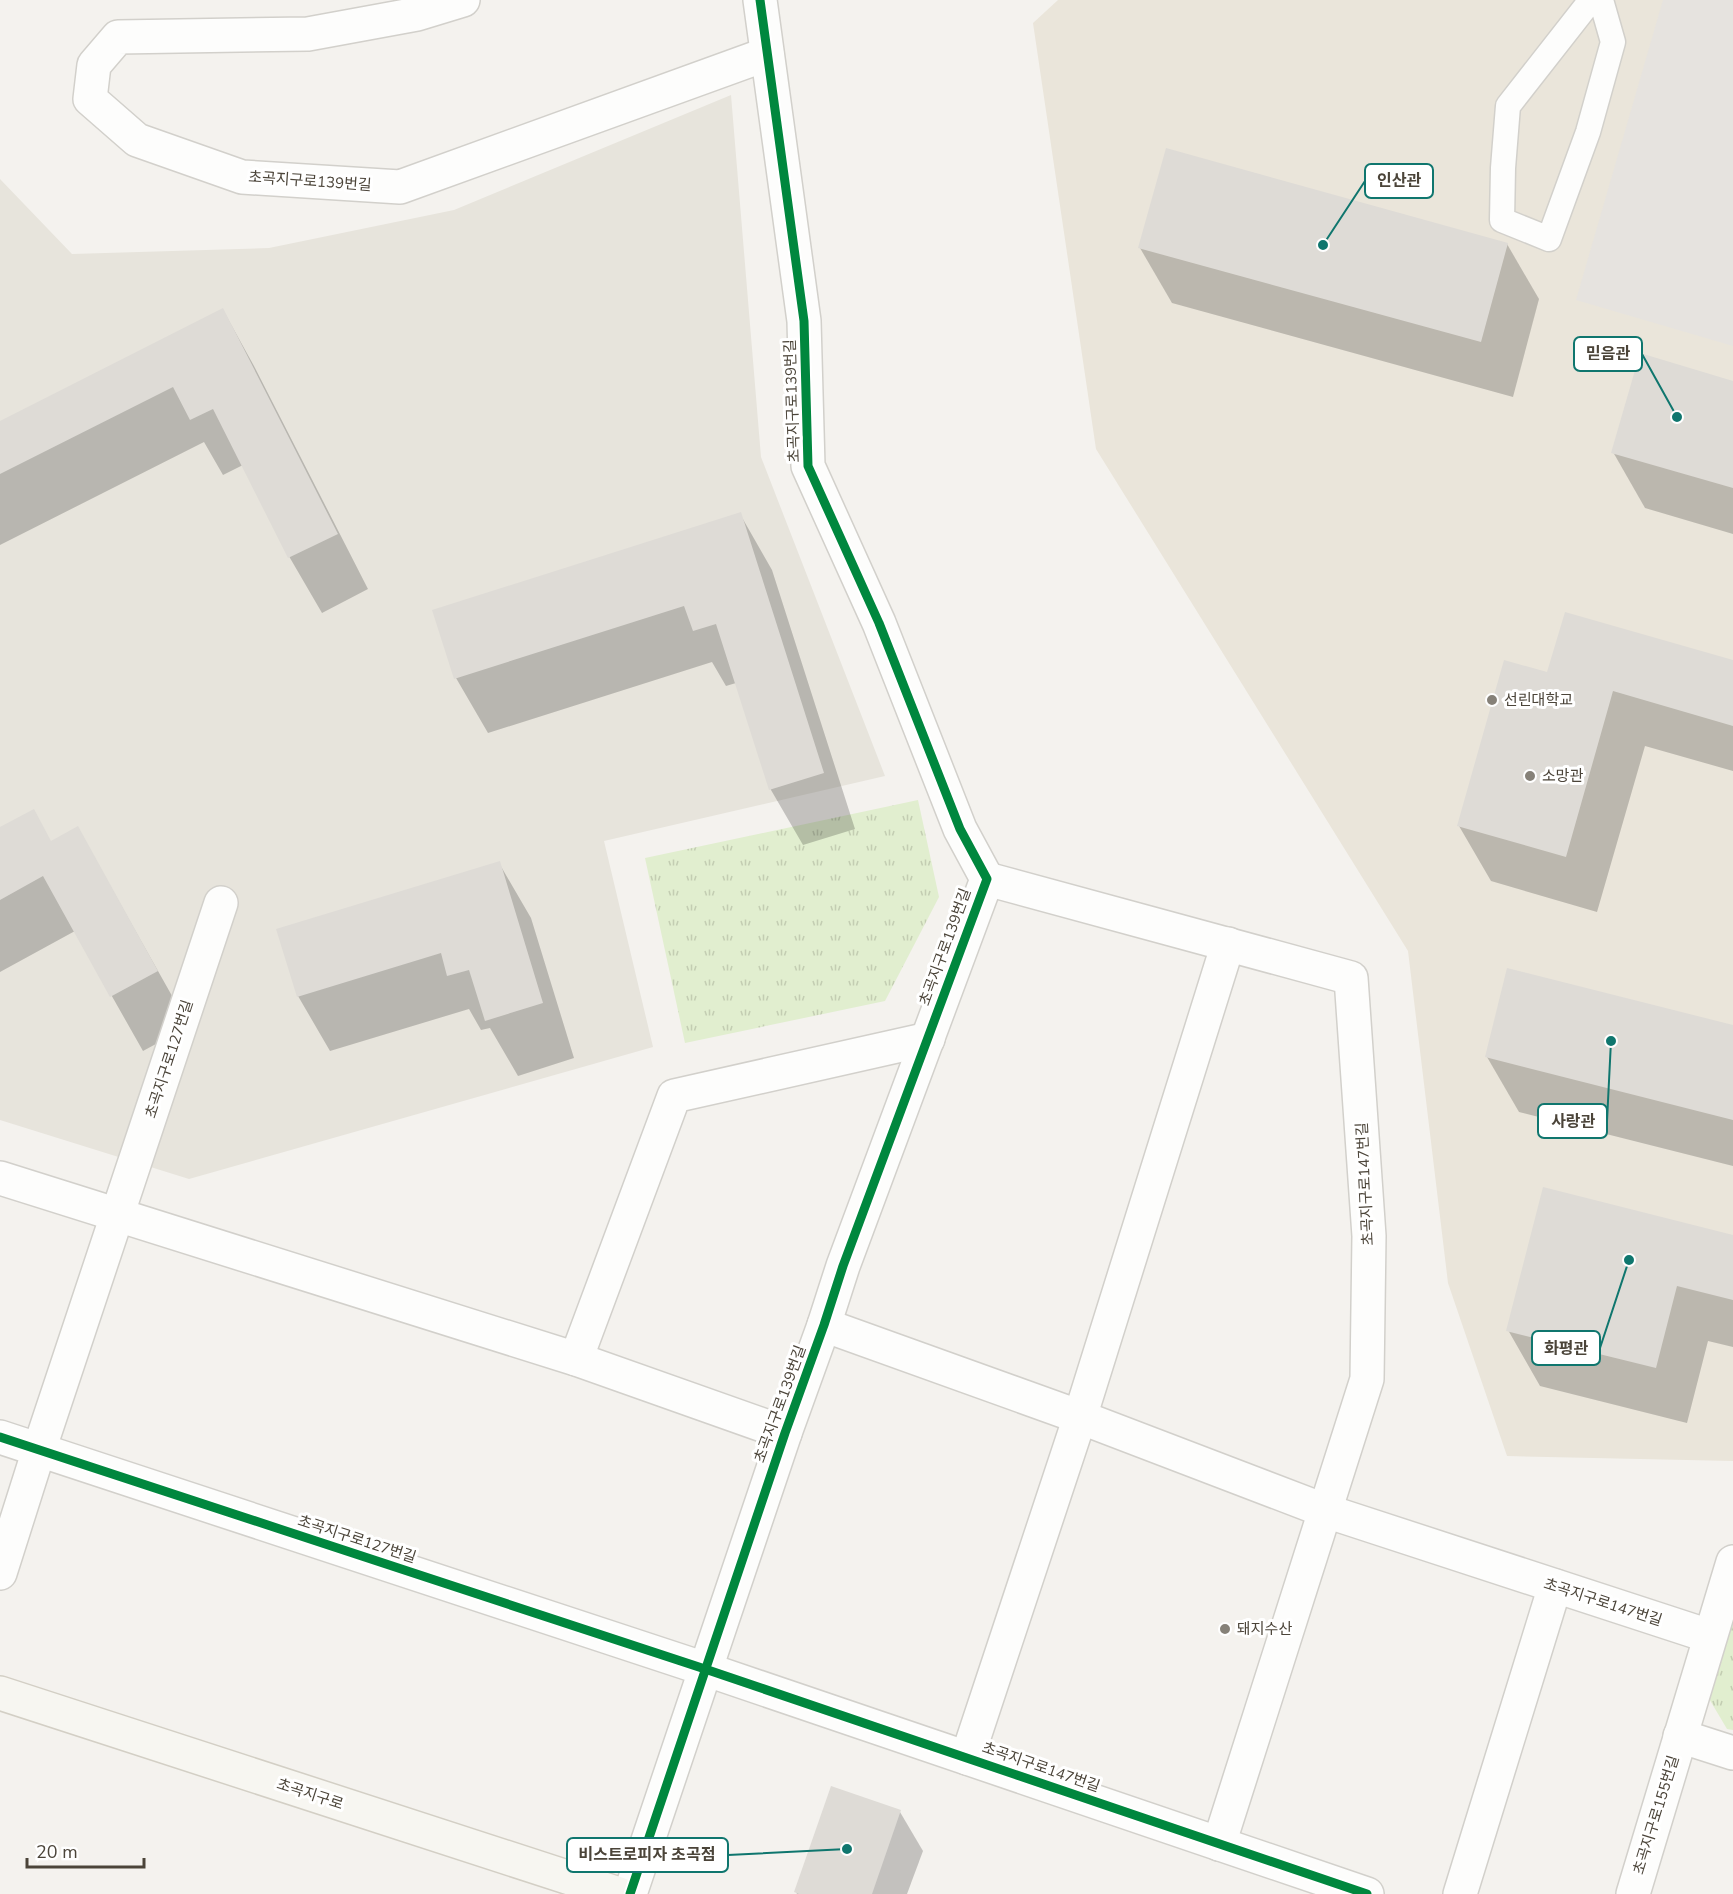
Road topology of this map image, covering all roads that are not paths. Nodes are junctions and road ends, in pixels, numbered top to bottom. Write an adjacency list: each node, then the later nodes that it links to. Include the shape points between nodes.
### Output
1 (463, 0): 5 (street, 초곡지구로139번길, via 417,14 308,34 118,37 94,65 90,99 137,140 242,177 400,187)
2 (760, 0): 5 (street, 초곡지구로139번길)
3 (1592, 0): 4 (lane, via 1508,106 1502,220 1549,239 1588,132 1613,42)
4 (1601, 0)
5 (767, 54): 6 (street, 초곡지구로139번길, via 804,321 808,466 879,622 960,829)
6 (987, 879): 8 (street, 초곡지구로147번길); 9 (street, 초곡지구로139번길)
7 (221, 903): 11 (street, 초곡지구로127번길)
8 (1228, 944): 14 (street, 초곡지구로147번길); 18 (street, 초곡지구로147번길, via 1352,978 1369,1236 1367,1379)
9 (928, 1039): 12 (street, 초곡지구로139번길); 13 (street, via 674,1096)
10 (0, 1178): 11 (street)
11 (117, 1216): 13 (street); 17 (street, 초곡지구로127번길)
12 (824, 1325): 14 (street, 초곡지구로147번길); 15 (street, 초곡지구로139번길)
13 (576, 1359): 15 (street)
14 (1080, 1417): 18 (street, 초곡지구로147번길); 27 (street, 초곡지구로147번길)
15 (785, 1433): 23 (street, 초곡지구로139번길)
16 (0, 1437): 17 (street, 초곡지구로127번길)
17 (39, 1450): 20 (street, 초곡지구로127번길); 23 (street, 초곡지구로127번길)
18 (1326, 1511): 21 (street, 초곡지구로147번길); 28 (street, 초곡지구로147번길)
19 (1733, 1563): 22 (street, 초곡지구로155번길)
20 (0, 1573)
21 (1555, 1586): 22 (street, 초곡지구로147번길); 32 (street)
22 (1709, 1636): 25 (street, 초곡지구로155번길)
23 (705, 1669): 27 (street, 초곡지구로147번길); 30 (street, 초곡지구로139번길)
24 (0, 1693): 29 (street, 초곡지구로)
25 (1680, 1736): 26 (street, 초곡지구로155번길); 33 (street, 초곡지구로155번길)
26 (1733, 1753)
27 (967, 1758): 28 (street, 초곡지구로147번길)
28 (1219, 1844): 31 (street, 초곡지구로147번길)
29 (620, 1894)
30 (630, 1894)
31 (1367, 1894)
32 (1460, 1894)
33 (1633, 1894)

